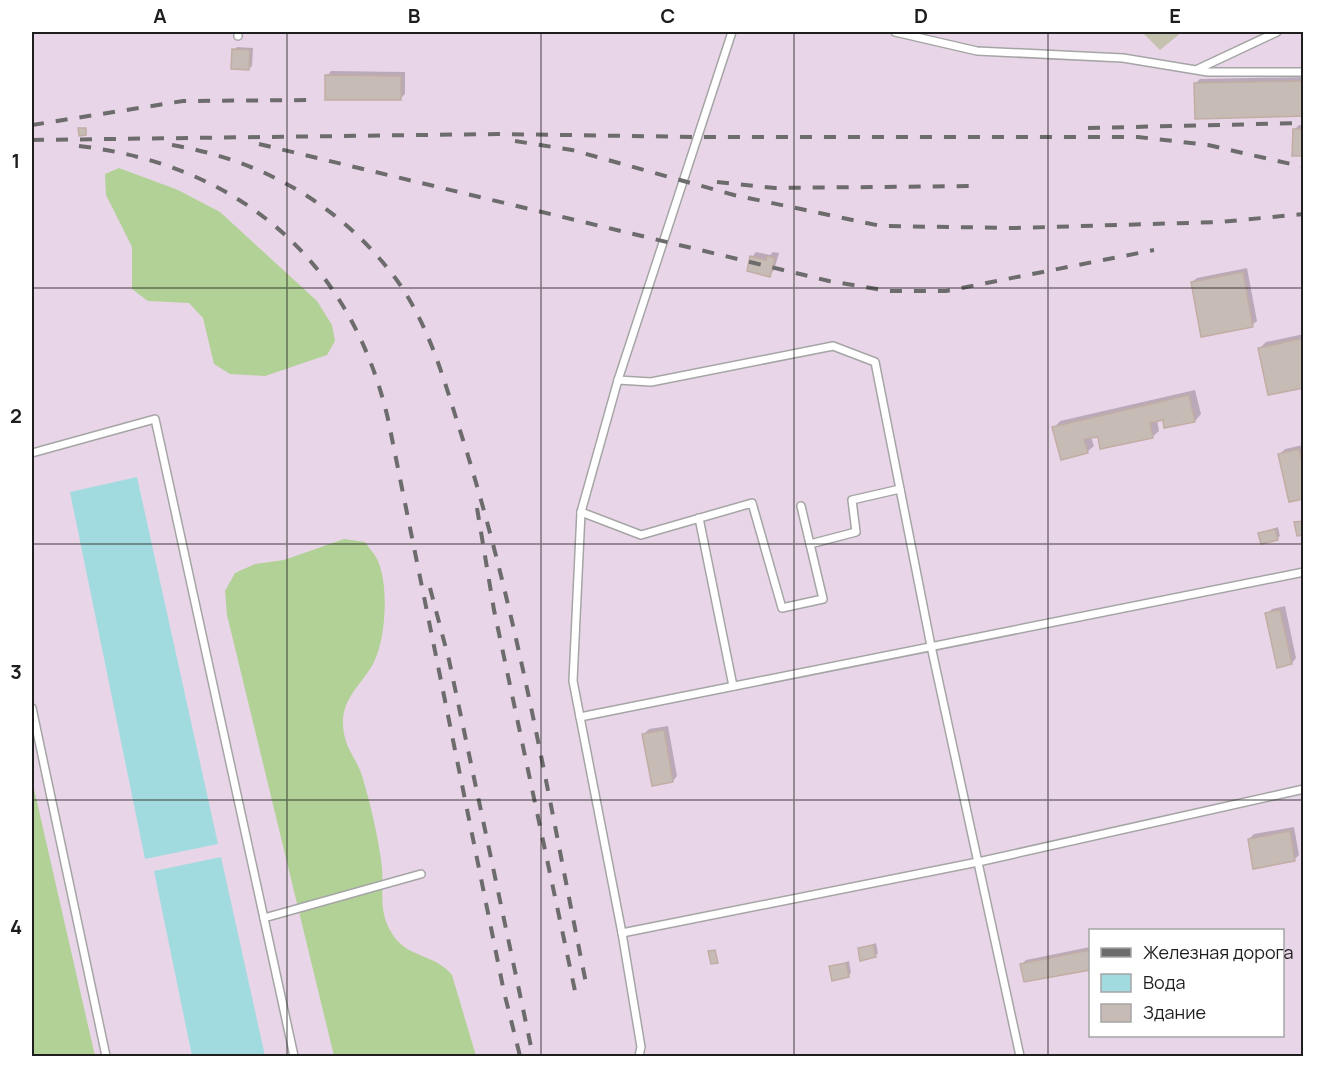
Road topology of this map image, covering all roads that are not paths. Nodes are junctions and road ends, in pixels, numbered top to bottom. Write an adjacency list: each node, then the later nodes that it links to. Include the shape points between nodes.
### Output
1 (732, 32): 8 (lane)
2 (895, 32): 5 (lane)
3 (929, 32): 5 (lane)
4 (1277, 32): 6 (lane)
5 (927, 40): 6 (lane, via 977,51 1123,58)
6 (1191, 71): 7 (lane)
7 (1304, 72)
8 (618, 380): 10 (lane, via 651,382 833,346 865,358 875,362); 12 (lane)
9 (32, 453): 23 (lane, via 155,419)
10 (900, 489): 14 (lane, via 852,500 856,532); 16 (lane)
11 (801, 506): 14 (lane)
12 (581, 512): 13 (lane, via 641,535); 19 (lane, via 573,681)
13 (699, 518): 14 (lane, via 752,503 782,608 823,599); 17 (lane)
14 (810, 544)
15 (1304, 572): 16 (lane)
16 (931, 646): 17 (lane); 21 (lane)
17 (734, 686): 19 (lane)
18 (32, 708): 25 (lane)
19 (580, 717): 24 (lane)
20 (1304, 789): 21 (lane)
21 (978, 862): 24 (lane); 28 (lane)
22 (421, 874): 23 (lane)
23 (264, 918): 26 (lane)
24 (622, 933): 27 (lane, via 641,1047)
25 (106, 1056)
26 (294, 1056)
27 (639, 1056)
28 (1020, 1056)

